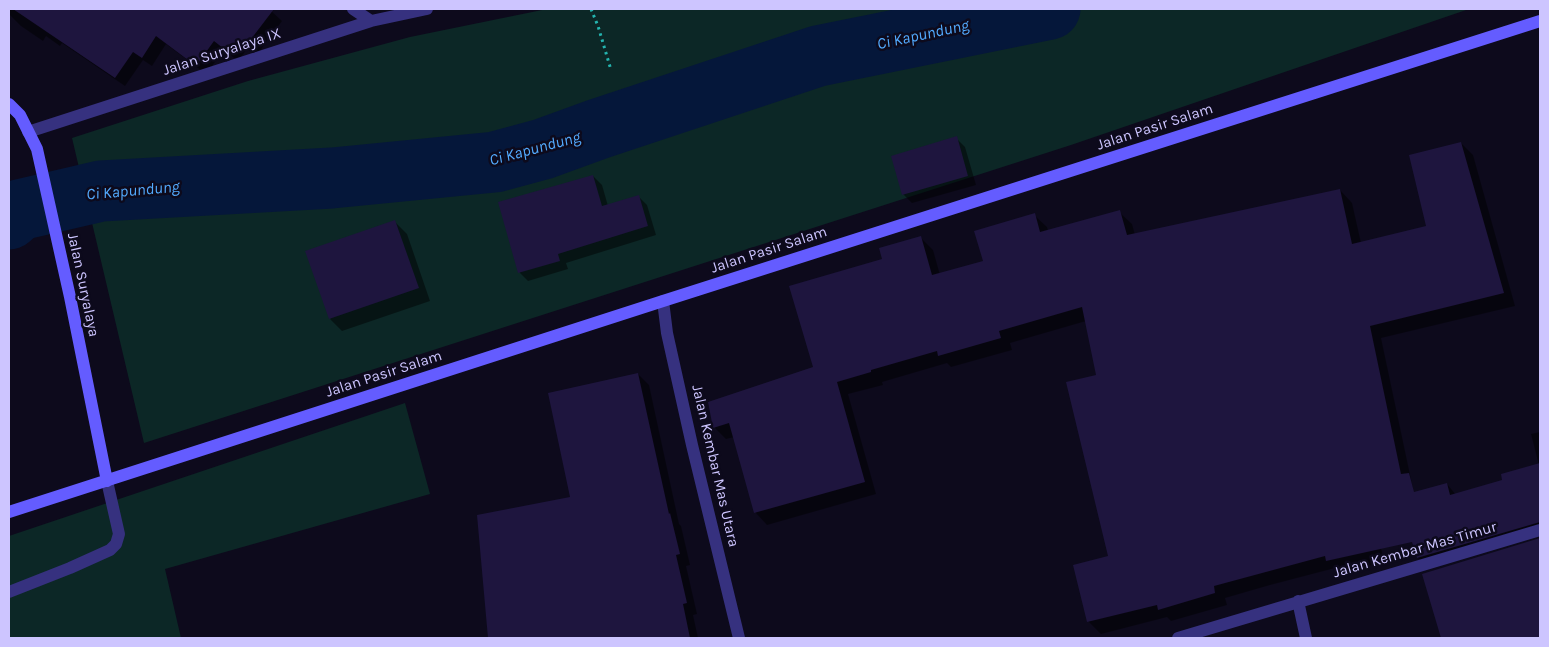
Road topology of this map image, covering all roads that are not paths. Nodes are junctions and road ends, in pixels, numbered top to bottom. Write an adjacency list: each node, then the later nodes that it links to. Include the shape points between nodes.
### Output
1 (353, 9): 3 (street)
2 (427, 9): 3 (street, Jalan Suryalaya IX)
3 (371, 21): 7 (street, Jalan Suryalaya IX)
4 (1540, 21): 8 (street, Jalan Pasir Salam)
5 (9, 104): 6 (street, Jalan Suryalaya)
6 (14, 117): 7 (street, Jalan Suryalaya)
7 (28, 132): 9 (street, Jalan Suryalaya, via 37,149)
8 (662, 301): 9 (street, Jalan Pasir Salam); 14 (street, Jalan Kembar Mas Utara, via 692,445)
9 (107, 481): 10 (street, Jalan Pasir Salam); 12 (street, via 120,534 116,544 110,550 70,568)
10 (9, 512)
11 (1540, 530): 13 (street, Jalan Kembar Mas Timur)
12 (9, 592)
13 (1298, 601): 15 (street, Jalan Kembar Mas Timur); 16 (street)
14 (739, 638)
15 (1178, 638)
16 (1306, 638)

